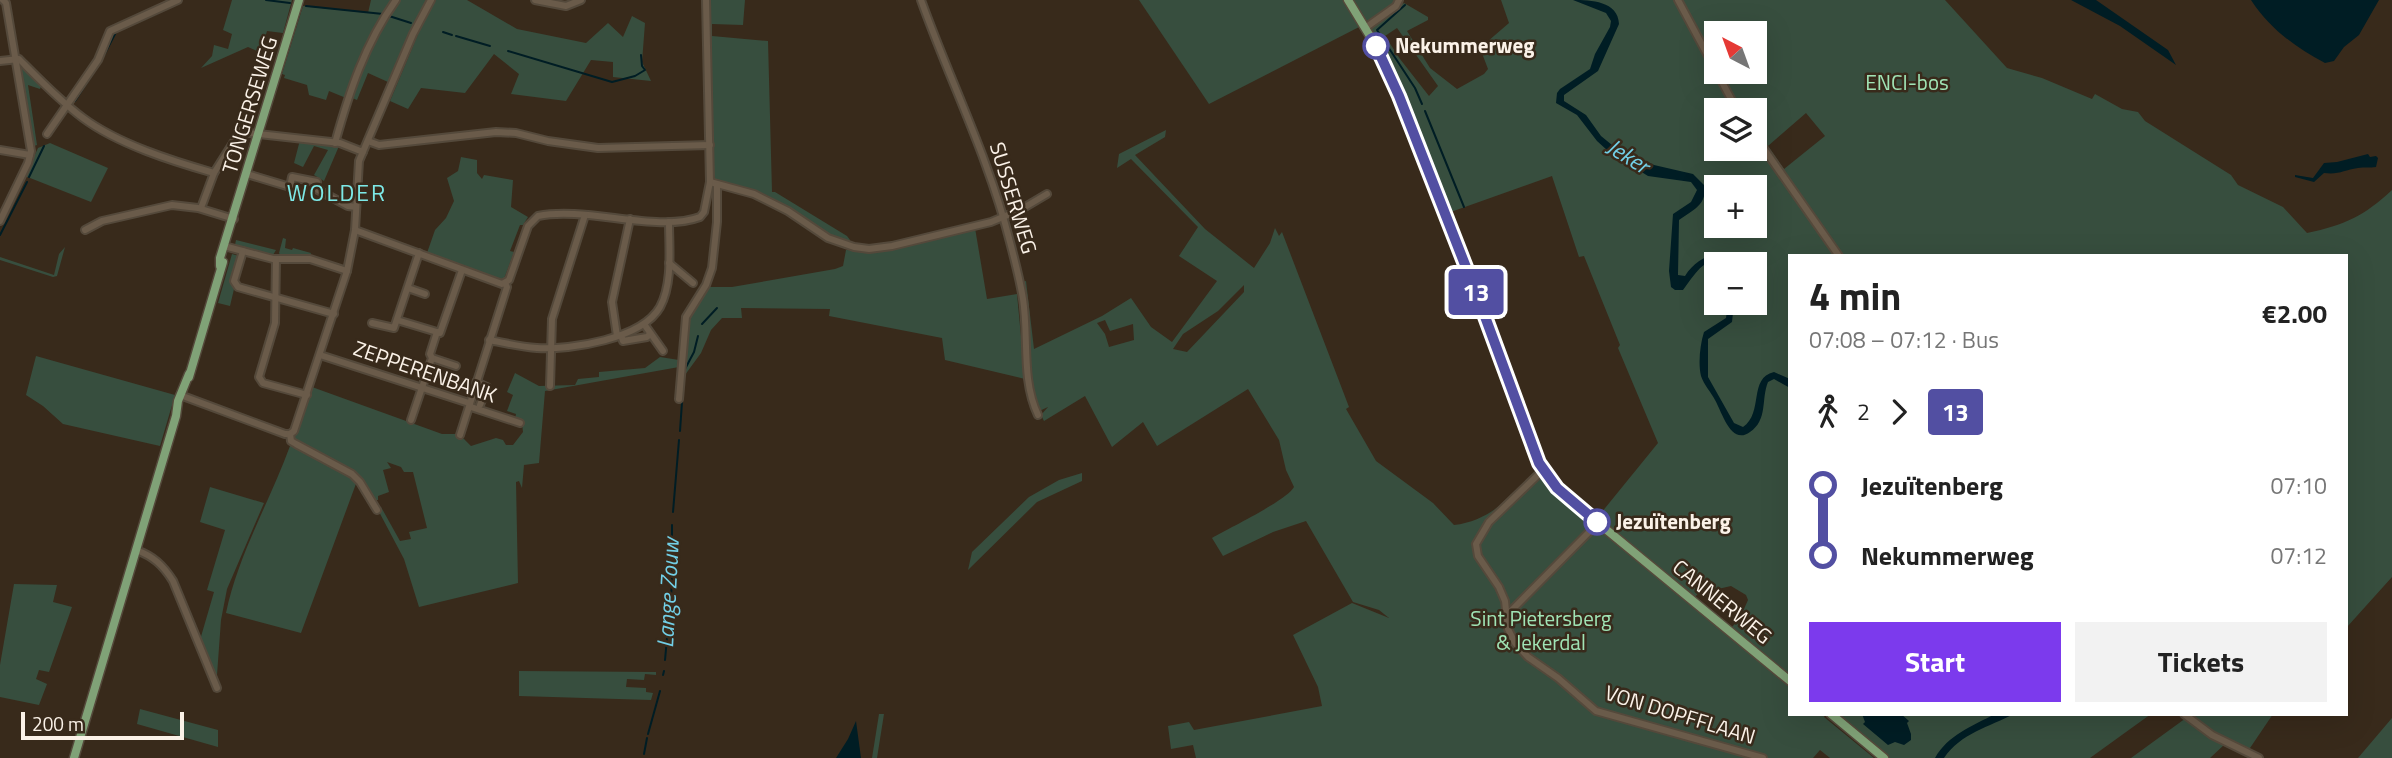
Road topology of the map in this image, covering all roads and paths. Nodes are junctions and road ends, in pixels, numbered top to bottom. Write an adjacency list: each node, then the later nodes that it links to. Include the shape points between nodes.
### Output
1 (3, 0): 14 (street)
2 (178, 0): 17 (street, via 110,31 102,53)
3 (299, 0): 18 (main road, TONGERSEWEG)
4 (396, 0): 21 (street, via 364,55)
5 (431, 0): 20 (street)
6 (535, 0): 7 (street, via 566,6)
7 (581, 0)
8 (706, 0): 22 (street)
9 (921, 0): 36 (street, SUSSERWEG)
10 (1348, 0): 13 (main road, CANNERWEG)
11 (1399, 0): 13 (street)
12 (1678, 0): 16 (street)
13 (1365, 28): 82 (main road, CANNERWEG, via 1399,96)
14 (16, 58): 15 (street); 17 (street); 26 (street)
15 (0, 61)
16 (1731, 98)
17 (67, 104): 19 (street); 27 (street, via 117,138)
18 (259, 133): 21 (street); 27 (street, via 237,133); 28 (main road, TONGERSEWEG)
19 (47, 134)
20 (368, 141): 22 (street, via 379,145 496,132 598,148); 24 (street)
21 (335, 143): 24 (street)
22 (710, 145): 30 (street)
23 (0, 150): 26 (street)
24 (363, 152): 33 (street)
25 (1767, 153): 46 (street)
26 (30, 155): 39 (street)
27 (214, 173): 34 (street)
28 (247, 174): 29 (street, via 291,184 292,177); 37 (main road, TONGERSEWEG)
29 (317, 182)
30 (713, 184): 36 (street, via 769,201 828,238 862,248 892,246); 40 (street, via 703,214); 74 (street, via 717,222 712,268 686,317)
31 (318, 190): 33 (street)
32 (1046, 194): 36 (street)
33 (356, 207): 42 (street)
34 (201, 208): 37 (street); 41 (street, via 168,206 102,221)
35 (585, 215): 38 (street); 51 (street, via 544,215 532,220); 64 (street, via 558,293)
36 (1004, 218): 77 (street, SUSSERWEG, via 1023,299 1029,389)
37 (234, 219): 43 (main road, TONGERSEWEG)
38 (630, 219): 40 (street); 62 (street, via 613,295)
39 (0, 221)
40 (669, 222): 48 (street)
41 (85, 230)
42 (355, 230): 45 (street); 50 (street)
43 (226, 247): 44 (street); 73 (main road, TONGERSEWEG)
44 (243, 251): 47 (street); 55 (street, via 235,284)
45 (419, 253): 49 (street); 53 (street)
46 (1838, 254)
47 (275, 259): 50 (street, via 310,259); 55 (street)
48 (669, 263): 52 (street); 59 (street, via 662,303)
49 (462, 270): 51 (street); 60 (street)
50 (347, 271): 56 (street)
51 (505, 283): 63 (street)
52 (693, 283)
53 (408, 288): 54 (street); 57 (street)
54 (425, 294)
55 (276, 298): 56 (street); 72 (street, via 275,326 260,380)
56 (334, 314): 66 (street)
57 (397, 320): 58 (street, via 392,329); 60 (street)
58 (372, 323)
59 (644, 324): 61 (street); 62 (street)
60 (437, 332): 67 (street)
61 (650, 334): 62 (street, via 623,341); 65 (street)
62 (619, 336): 64 (street)
63 (489, 340): 64 (street); 69 (street)
64 (550, 348): 70 (street)
65 (663, 351)
66 (320, 355): 71 (street, ZEPPERENBANK); 72 (street)
67 (432, 358): 68 (street); 71 (street)
68 (456, 366)
69 (476, 382): 75 (street); 76 (street, via 486,387)
70 (550, 386)
71 (422, 388): 75 (street, ZEPPERENBANK); 78 (street)
72 (307, 395): 80 (street)
73 (182, 396): 80 (street); 85 (main road, TONGERSEWEG)
74 (679, 399)
75 (469, 403): 79 (street, ZEPPERENBANK); 81 (street)
76 (480, 405)
77 (1038, 415)
78 (411, 421)
79 (520, 423)
80 (290, 434): 83 (street, via 291,441 352,474)
81 (460, 435)
82 (1543, 470): 84 (main road, CANNERWEG); 86 (street, VON DOPFFLAAN, via 1476,539 1478,556 1499,587)
83 (377, 510)
84 (1598, 523): 86 (street); 87 (main road, CANNERWEG)
85 (136, 550): 88 (street, via 150,555 173,581); 92 (main road)
86 (1508, 614): 93 (street, VON DOPFFLAAN, via 1510,635 1521,650 1596,711)
87 (1788, 679)
88 (218, 688)
89 (1833, 716): 94 (main road)
90 (2187, 716): 91 (street)
91 (2252, 757)
92 (74, 758)
93 (1763, 758)
94 (1884, 758)

